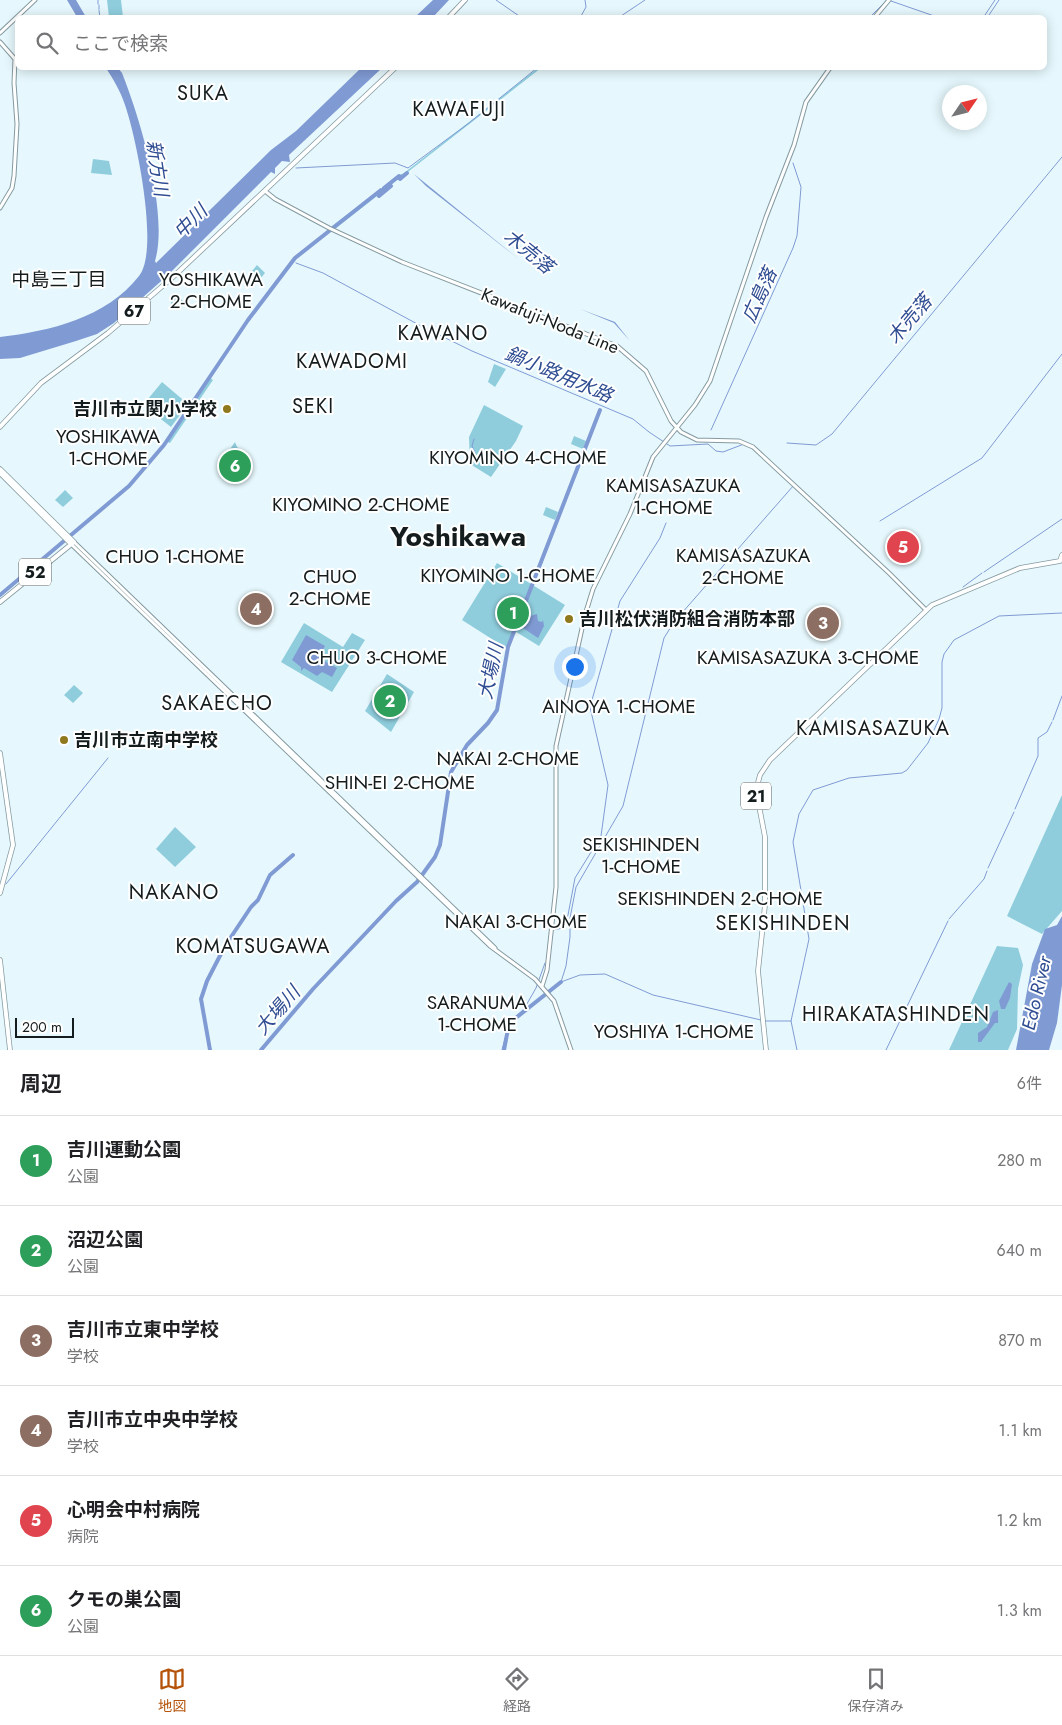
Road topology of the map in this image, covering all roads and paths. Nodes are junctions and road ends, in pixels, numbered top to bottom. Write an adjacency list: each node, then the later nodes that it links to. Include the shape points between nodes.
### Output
1 (35, 0): 4 (main road)
2 (465, 0): 5 (main road)
3 (889, 0): 6 (main road)
4 (19, 15)
5 (451, 15)
6 (876, 15)
7 (15, 19): 8 (main road)
8 (0, 33)
9 (0, 42): 13 (main road, via 15,59 17,120 13,183)
10 (393, 70): 12 (main road, 67)
11 (829, 70): 15 (main road, via 808,98 710,380)
12 (265, 191): 14 (main road, 67, via 154,294 35,388); 15 (main road, Kawafuji-Noda Line, via 335,231 417,268 617,346 651,377)
13 (0, 208)
14 (0, 427)
15 (676, 428): 22 (main road, via 697,440 739,441 754,447); 26 (main road, via 653,457 585,615 556,746 556,887 548,970)
16 (0, 469): 18 (main road)
17 (0, 473): 18 (main road, 52)
18 (70, 541): 21 (main road, 52); 26 (main road, via 493,949)
19 (1062, 555): 20 (main road, 21)
20 (1061, 561): 22 (main road, 21, via 1020,568 939,600)
21 (0, 604)
22 (926, 610): 29 (main road, 21, via 770,760 760,775 756,796 765,833 766,879 758,971)
23 (0, 753): 24 (main road, via 13,850)
24 (0, 893)
25 (0, 960): 27 (main road)
26 (542, 986): 28 (main road, via 557,1006)
27 (10, 1050)
28 (571, 1050)
29 (766, 1050)

